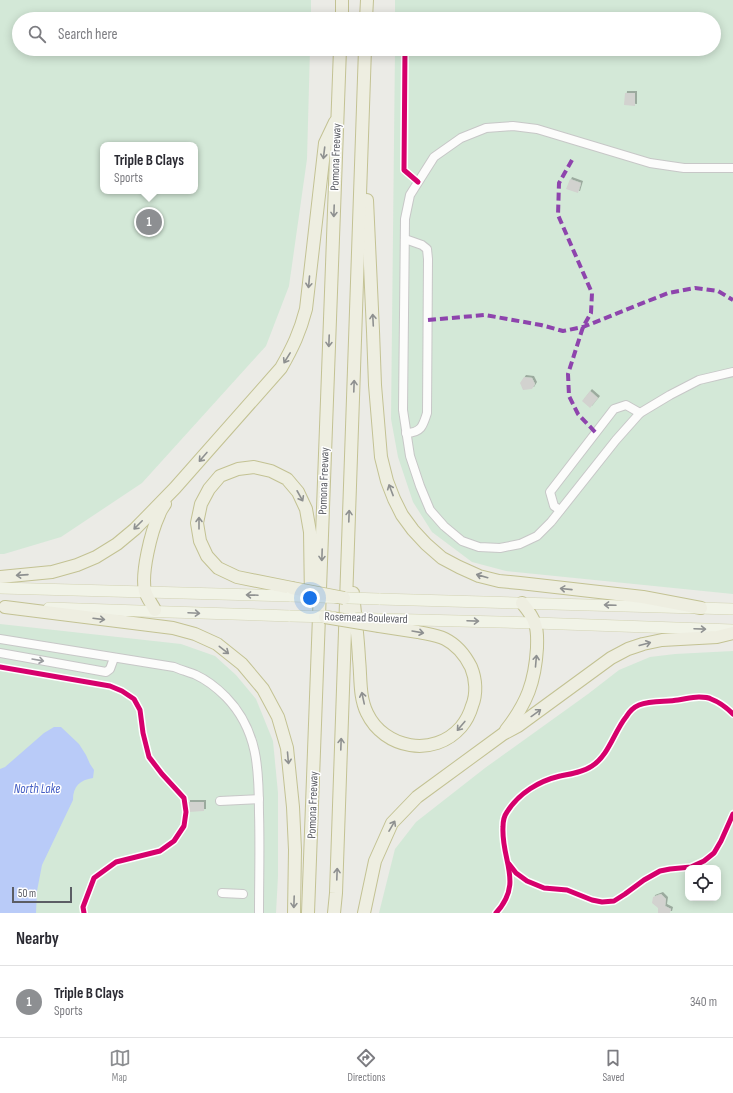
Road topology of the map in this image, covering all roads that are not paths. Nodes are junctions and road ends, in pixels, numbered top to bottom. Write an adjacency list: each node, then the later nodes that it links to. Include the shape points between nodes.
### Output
1 (342, 0): 3 (highway)
2 (367, 0): 4 (highway)
3 (342, 12)
4 (366, 12)
5 (340, 56): 8 (highway, Pomona Freeway)
6 (365, 56): 7 (highway)
7 (363, 114): 16 (highway, one-way to 7); 24 (highway, one-way to 7, via 643,597 520,584 479,576 442,558 426,544 402,515 387,481 381,457 375,385)
8 (338, 116): 14 (highway, one-way to 14, via 325,143 306,309 300,331 281,368); 37 (highway, Pomona Freeway, one-way to 37)
9 (733, 168): 10 (lane, via 684,168 650,163 537,129 513,126 486,128 461,138 434,157 410,195 405,219)
10 (405, 239): 13 (lane, via 403,410); 13 (lane, via 422,245 426,249 428,259 427,413 419,430)
11 (733, 372): 12 (lane, via 699,380)
12 (640, 414): 15 (lane); 15 (lane, via 626,405 614,409 550,492 554,506)
13 (406, 433): 15 (lane, via 410,456 430,510 462,541 479,547 500,548 520,544 536,536 552,522)
14 (175, 488): 17 (highway, one-way to 17, via 135,529 96,557 52,572); 19 (highway, via 159,514 151,535 144,578)
15 (560, 510)
16 (348, 545): 28 (highway, one-way to 16, via 444,638 466,657 476,687 474,701 469,716 453,735 430,745 401,744 381,732 366,712 361,686); 46 (highway, one-way to 16)
17 (0, 577)
18 (0, 588): 19 (main road)
19 (146, 591): 20 (main road, one-way to 19); 26 (highway)
20 (291, 592): 21 (highway, bridge); 37 (highway, one-way to 37, via 237,578 218,568 207,556 200,541 200,504 220,476 238,469 254,467 271,471 287,478 298,492 306,509 310,532)
21 (344, 598): 22 (main road, Rosemead Boulevard, bridge)
22 (522, 603): 24 (main road, Rosemead Boulevard, one-way to 22); 29 (highway)
23 (3, 607): 26 (main road, Rosemead Boulevard); 44 (highway, one-way to 44, via 173,628 217,644 242,664 263,689 278,717 287,748 295,850)
24 (702, 608): 25 (main road, Rosemead Boulevard)
25 (733, 609)
26 (156, 610): 27 (main road, Rosemead Boulevard, one-way to 27, bridge)
27 (325, 617): 28 (highway, bridge)
28 (379, 622): 29 (main road, Rosemead Boulevard, one-way to 29)
29 (535, 623): 30 (main road, Rosemead Boulevard, one-way to 30); 38 (highway, one-way to 29, via 523,705 534,677 537,635)
30 (733, 630)
31 (733, 633): 38 (highway, one-way to 31, via 518,726 611,658 628,649 662,640 717,637)
32 (0, 639): 33 (lane)
33 (20, 642): 35 (lane); 36 (lane)
34 (0, 653): 35 (lane)
35 (17, 656): 36 (lane, one-way to 36, via 106,672)
36 (114, 658): 39 (lane, via 174,667 197,676 217,688 243,718 252,739 257,760)
37 (315, 720): 45 (highway, Pomona Freeway)
38 (503, 734): 47 (highway, one-way to 38, via 375,861 392,823 417,797)
39 (259, 799): 40 (lane); 43 (lane)
40 (220, 800)
41 (222, 893): 42 (lane)
42 (242, 894)
43 (259, 913)
44 (294, 913)
45 (308, 913)
46 (334, 913)
47 (364, 913)

